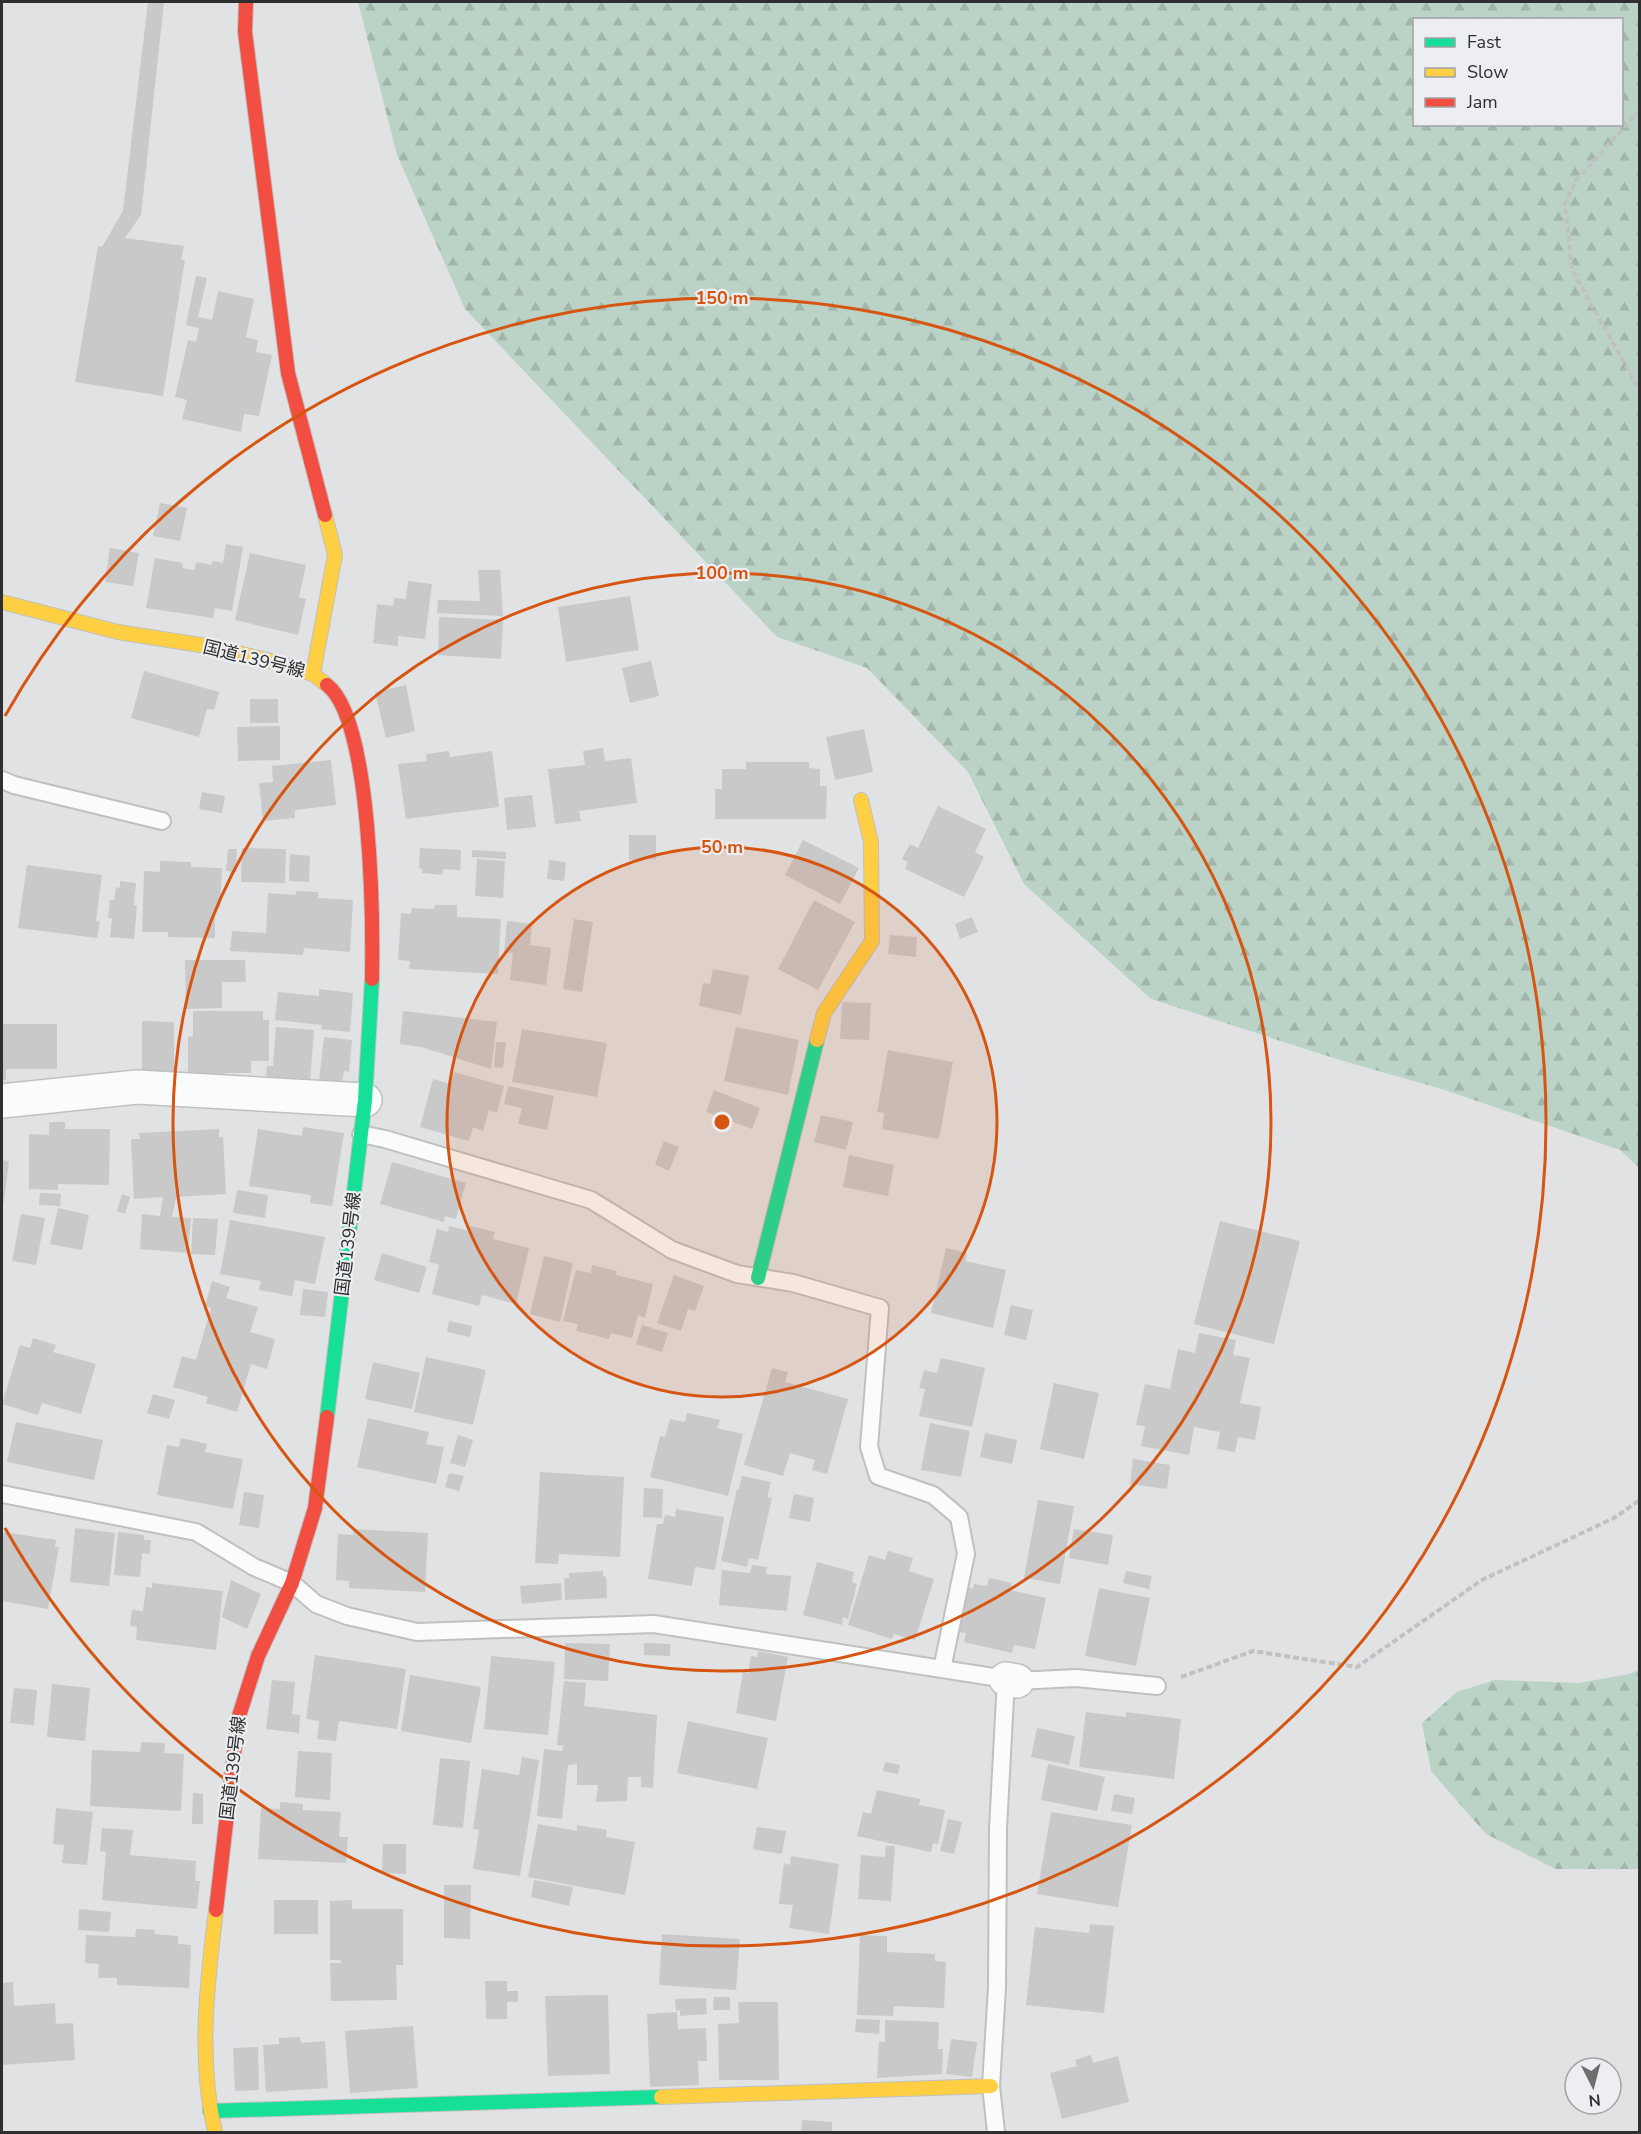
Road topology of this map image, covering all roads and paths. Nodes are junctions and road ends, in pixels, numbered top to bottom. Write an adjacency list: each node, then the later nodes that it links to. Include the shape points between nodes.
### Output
1 (246, 2): 5 (main road, via 245,32 288,373 335,555)
2 (1640, 110): 3 (path, via 1576,180 1565,204 1572,270)
3 (1640, 391)
4 (2, 602): 5 (main road, 国道139号線, via 118,632 213,647)
5 (313, 674): 9 (main road, 国道139号線, via 335,692 351,725 361,781 373,917)
6 (2, 780): 8 (lane)
7 (861, 800): 12 (main road, via 871,842 872,941 824,1013)
8 (162, 821)
9 (365, 1100): 10 (street, via 137,1087); 11 (main road, 国道139号線)
10 (2, 1101)
11 (361, 1134): 12 (lane, via 591,1200 672,1250); 15 (main road, 国道139号線, via 315,1508)
12 (758, 1278): 16 (lane, via 793,1283 880,1308 868,1448 878,1476 933,1495 959,1517 966,1554)
13 (2, 1494): 15 (lane, via 196,1532 254,1567)
14 (1640, 1500): 18 (path, via 1614,1518 1482,1580 1358,1667 1253,1651)
15 (292, 1583): 16 (lane, via 326,1608 417,1632 654,1624); 20 (main road, 国道139号線, via 258,1656 237,1719 207,1983)
16 (942, 1669): 17 (lane)
17 (1011, 1680): 18 (lane, via 1076,1678); 19 (lane, via 998,1829 997,1988)
18 (1157, 1686)
19 (991, 2086): 20 (main road); 22 (lane)
20 (210, 2111): 21 (main road, 国道139号線)
21 (215, 2133)
22 (996, 2133)

